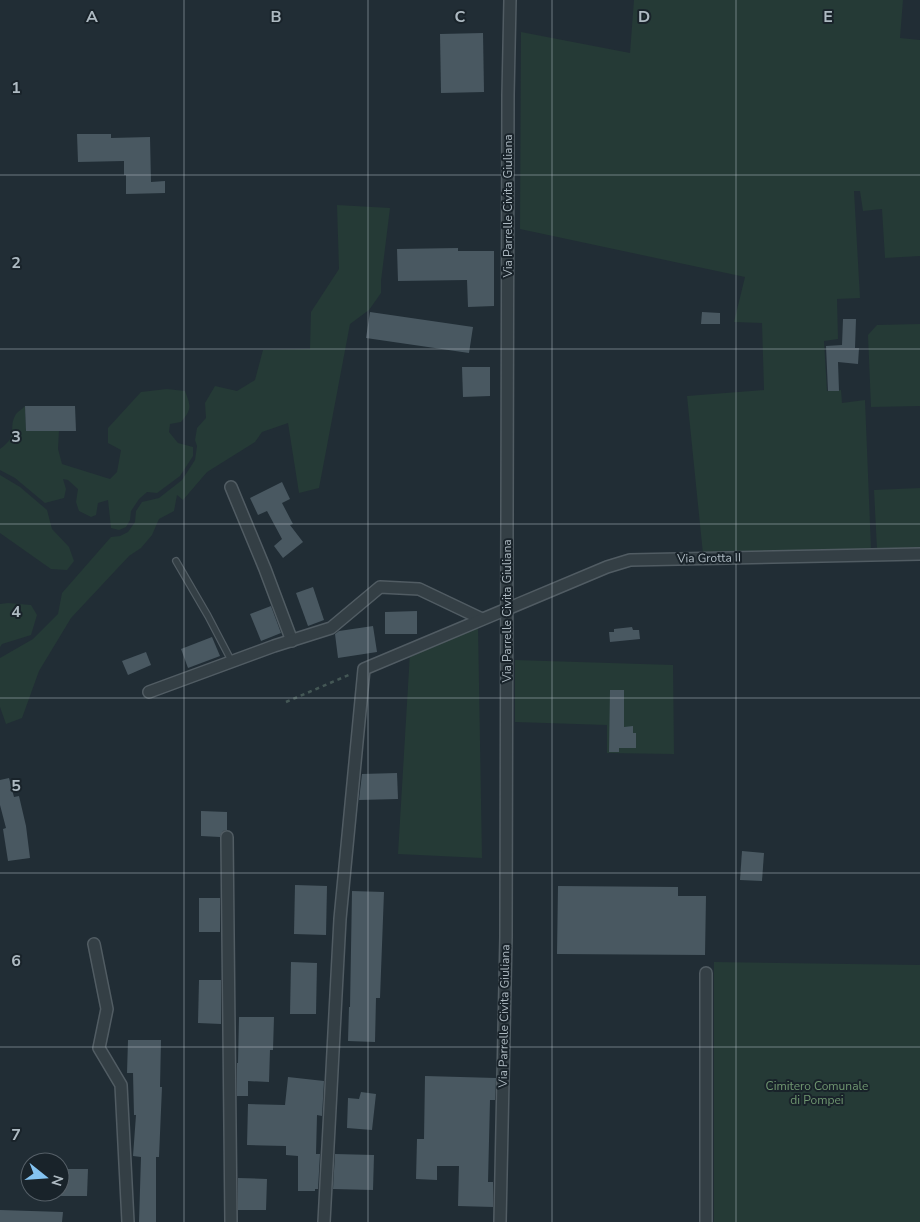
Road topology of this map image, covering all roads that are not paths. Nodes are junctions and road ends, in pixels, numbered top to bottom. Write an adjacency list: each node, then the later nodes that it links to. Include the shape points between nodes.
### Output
1 (510, 0): 5 (street, Via Parrelle Civita Giuliana)
2 (231, 487): 7 (street)
3 (920, 554): 5 (street, Via Grotta II, via 630,560)
4 (176, 561): 8 (lane)
5 (507, 608): 6 (street, Via Grotta II); 16 (street, Via Parrelle Civita Giuliana, via 506,937)
6 (482, 619): 7 (street, via 420,589 380,587 331,628); 15 (street, Via Grotta II, via 364,669 340,919)
7 (292, 641): 8 (street)
8 (232, 662): 9 (street)
9 (149, 692)
10 (227, 837): 14 (street)
11 (94, 944): 13 (street, via 107,1009 100,1048 121,1085)
12 (706, 973): 17 (street)
13 (128, 1222)
14 (231, 1222)
15 (324, 1222)
16 (500, 1222)
17 (706, 1222)

